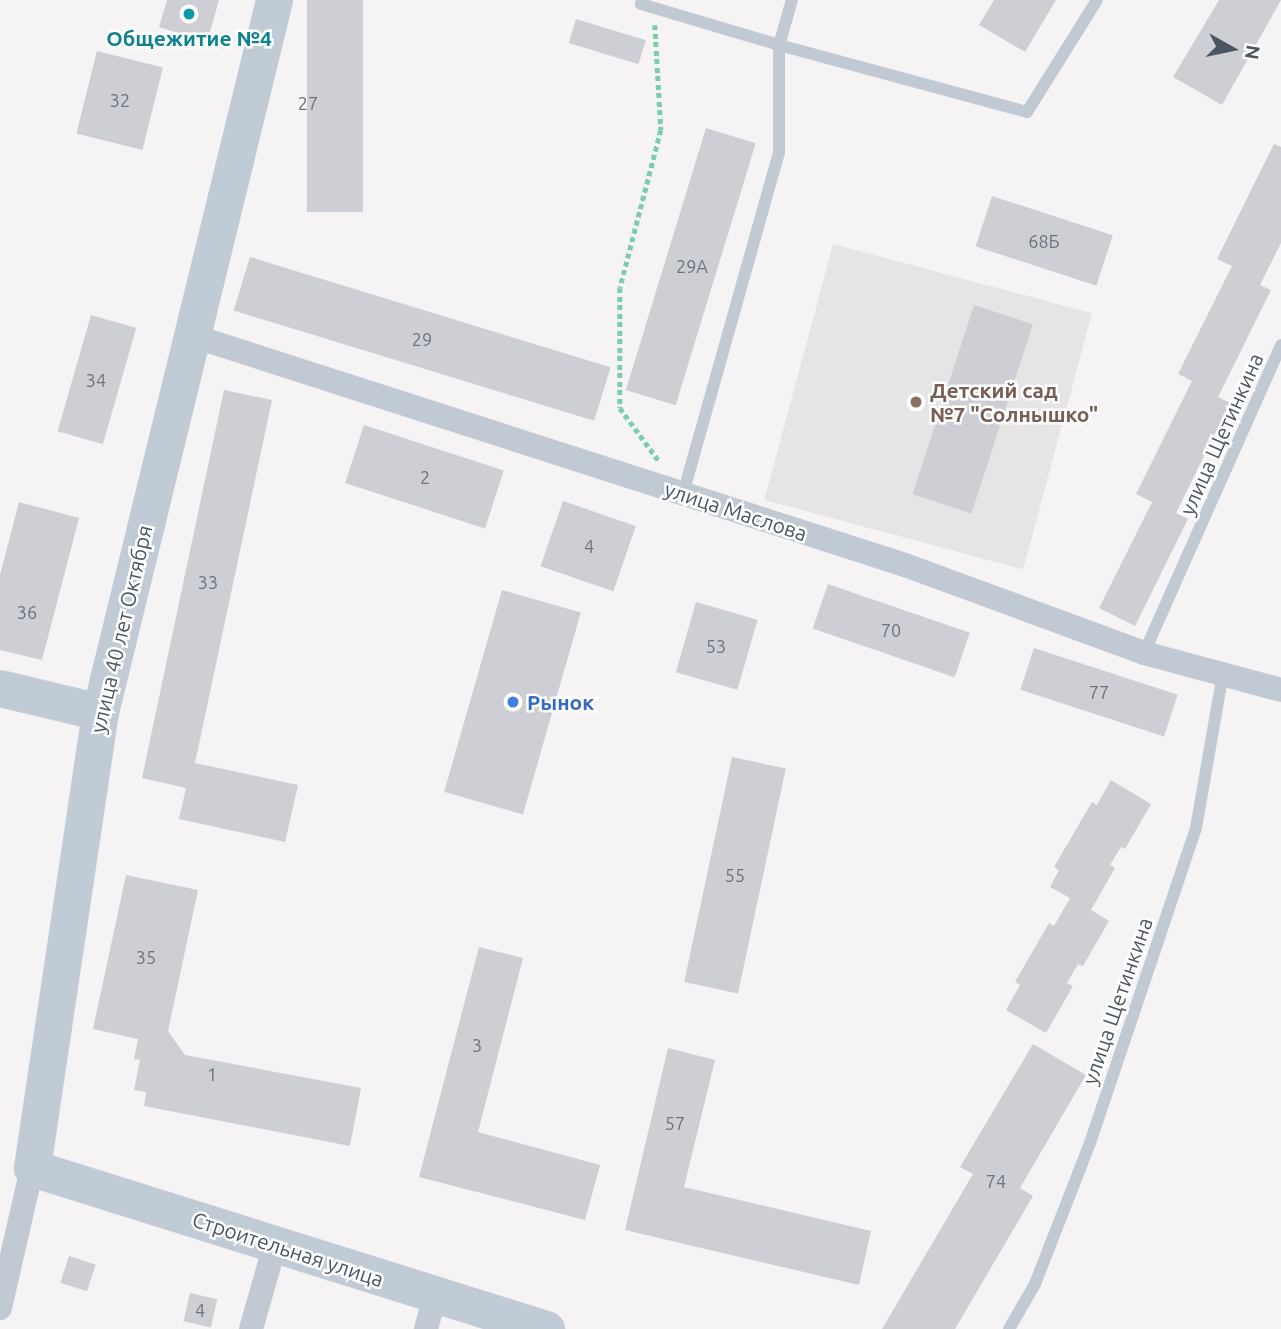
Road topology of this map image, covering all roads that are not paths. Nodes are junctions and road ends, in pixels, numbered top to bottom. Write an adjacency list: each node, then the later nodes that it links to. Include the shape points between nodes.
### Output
1 (274, 0): 6 (street, улица 40 лет Октября)
2 (642, 0): 5 (lane, via 641,4)
3 (792, 0): 5 (lane)
4 (1097, 0): 5 (lane, via 1027,113)
5 (779, 46): 8 (lane, via 779,153)
6 (190, 335): 8 (street, улица Маслова); 13 (street, улица 40 лет Октября)
7 (1281, 345): 9 (lane, улица Щетинкина)
8 (683, 494): 9 (street, улица Маслова, via 905,565)
9 (1144, 653): 10 (street, улица Маслова)
10 (1223, 673): 12 (street, улица Маслова); 20 (lane, улица Щетинкина, via 1196,828 1090,1143 1035,1283)
11 (0, 688): 13 (street)
12 (1281, 690)
13 (100, 712): 14 (street, улица 40 лет Октября)
14 (32, 1168): 15 (street, Строительная улица); 16 (street, улица 40 лет Октября)
15 (275, 1245): 17 (street, Строительная улица); 18 (street)
16 (0, 1308)
17 (431, 1313): 19 (street, Строительная улица)
18 (251, 1329)
19 (546, 1329)
20 (1009, 1329)

